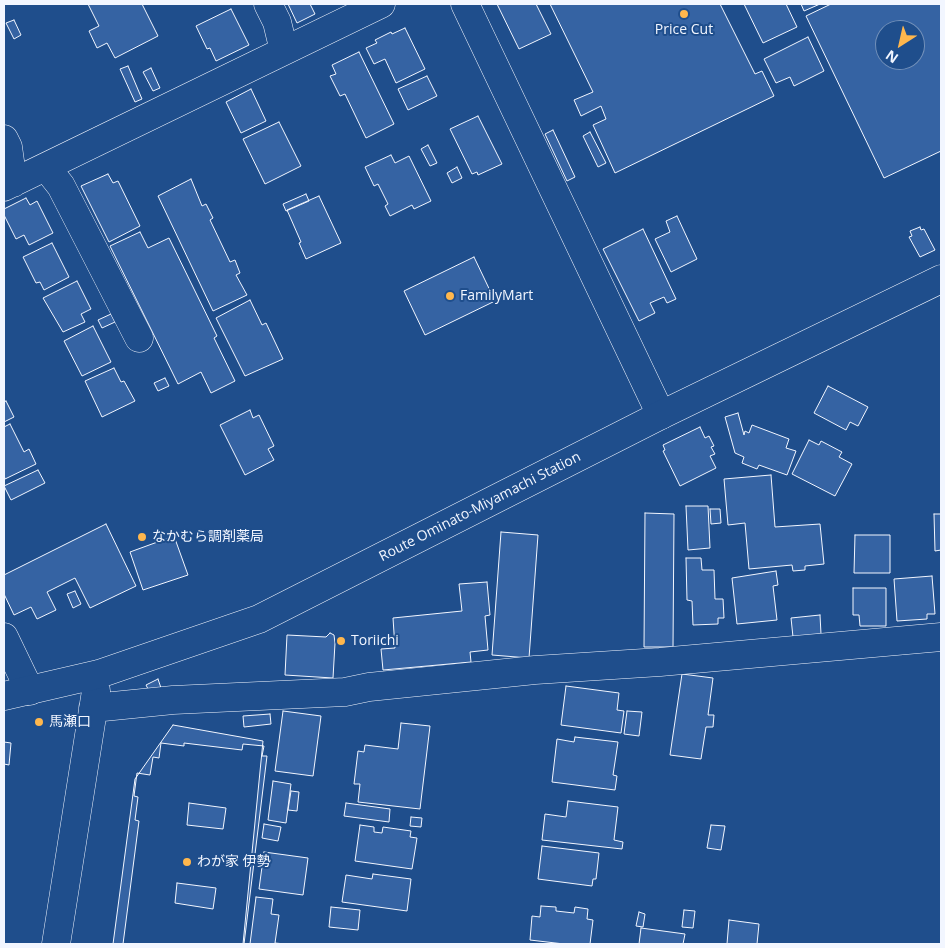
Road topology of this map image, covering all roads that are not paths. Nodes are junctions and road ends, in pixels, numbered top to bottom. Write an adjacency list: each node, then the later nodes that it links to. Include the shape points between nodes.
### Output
1 (268, 4): 4 (street, via 277,22)
2 (381, 4): 4 (street)
3 (465, 4): 10 (street)
4 (284, 51): 6 (street)
5 (4, 139): 7 (street, via 8,148)
6 (46, 167): 7 (street); 9 (street, via 62,186)
7 (8, 185)
8 (941, 279): 10 (street, Route Ominato-Miyamachi Station)
9 (139, 338)
10 (661, 415): 13 (street, Route Ominato-Miyamachi Station, via 259,619)
11 (4, 637): 14 (street)
12 (941, 637): 16 (street, via 535,670 345,692 173,700)
13 (99, 674): 14 (street, Route Ominato-Miyamachi Station); 16 (street)
14 (30, 691): 15 (street, Route Ominato-Miyamachi Station)
15 (4, 696)
16 (93, 708): 17 (street)
17 (56, 944)

